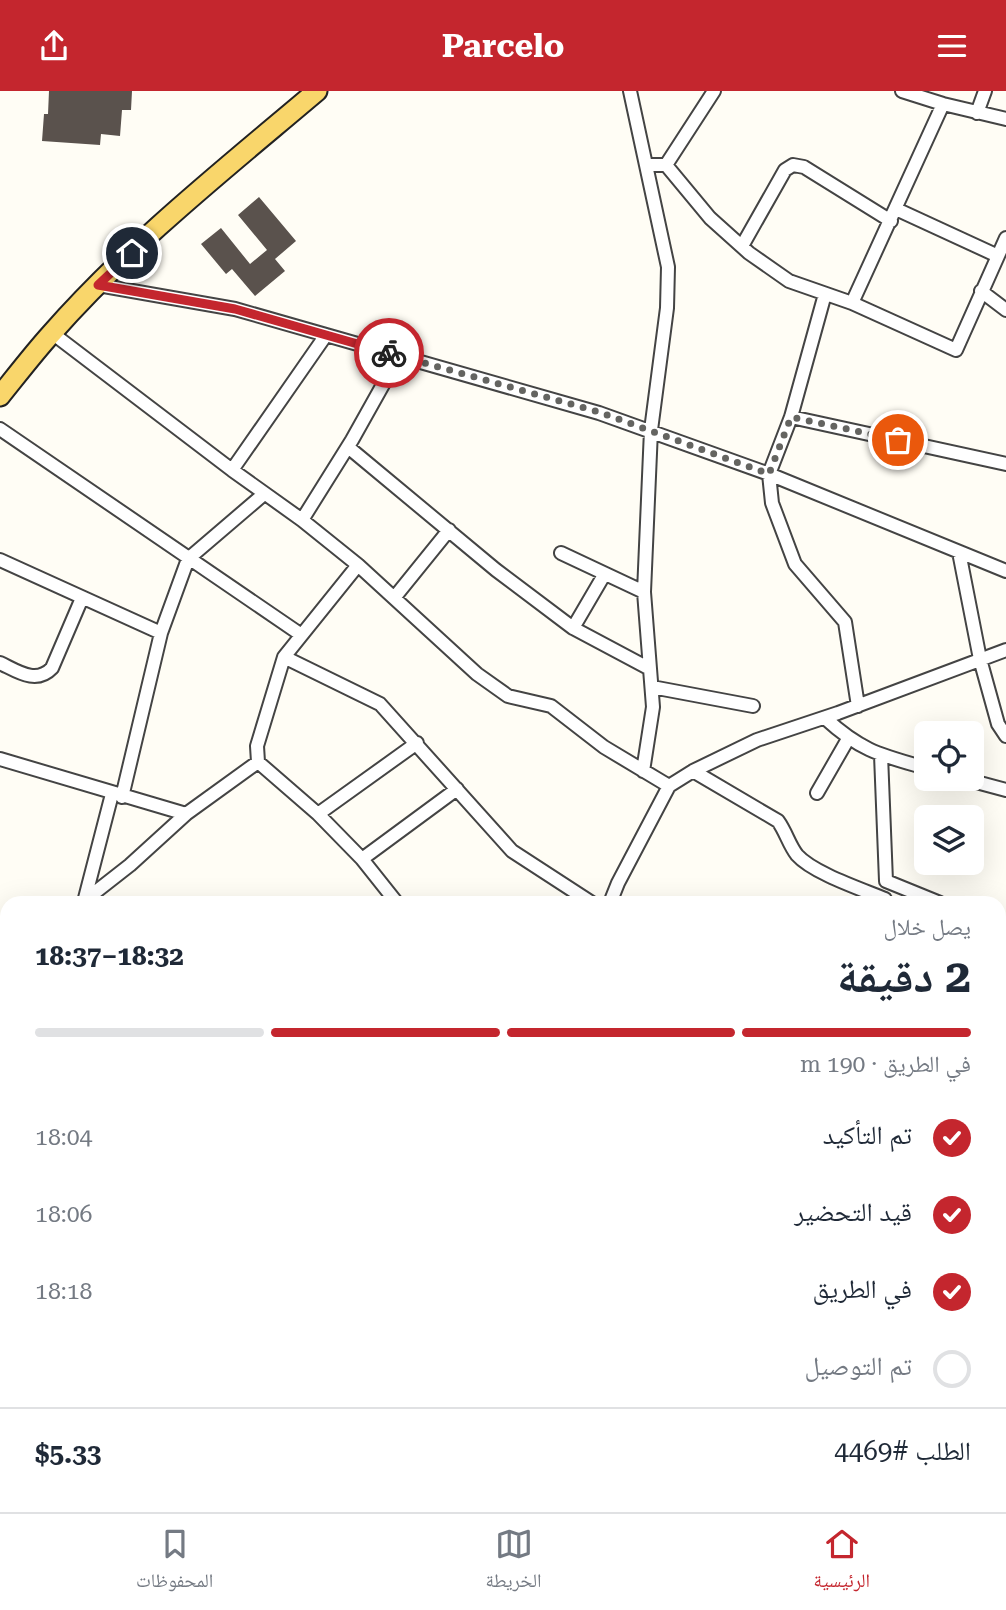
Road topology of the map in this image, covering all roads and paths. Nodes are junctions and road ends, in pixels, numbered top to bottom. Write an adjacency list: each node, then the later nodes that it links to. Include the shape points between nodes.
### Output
1 (317, 91): 15 (main road)
2 (630, 91): 9 (street)
3 (714, 91): 10 (street)
4 (902, 91): 6 (street)
5 (985, 91): 7 (street)
6 (943, 104): 7 (street); 11 (street)
7 (977, 113): 8 (street)
8 (1006, 119)
9 (646, 165): 10 (street); 26 (street, via 668,267)
10 (666, 165): 13 (street, via 710,218)
11 (893, 215): 13 (street, via 793,165 785,170); 14 (street); 18 (street)
12 (1006, 239): 14 (street)
13 (742, 246): 17 (street, via 789,282)
14 (998, 256): 16 (street)
15 (98, 285): 20 (main road); 21 (street, via 235,309)
16 (981, 291): 18 (street, via 956,350); 19 (street)
17 (825, 294): 18 (street); 24 (street)
18 (852, 303)
19 (1006, 310)
20 (52, 333): 23 (main road); 29 (street)
21 (326, 335): 22 (street); 29 (street)
22 (400, 356): 26 (street); 27 (street)
23 (0, 396)
24 (791, 417): 28 (street); 30 (street)
25 (0, 429): 36 (street)
26 (651, 430): 30 (street); 41 (street)
27 (348, 447): 32 (street); 33 (street)
28 (1006, 464)
29 (232, 470): 31 (street)
30 (769, 474): 34 (street); 54 (street, via 772,503 795,564 845,622)
31 (264, 494): 32 (street); 36 (street)
32 (302, 520): 38 (street)
33 (449, 530): 43 (street); 44 (street)
34 (959, 552): 39 (street); 49 (street)
35 (561, 553): 40 (street)
36 (188, 559): 45 (street); 46 (street)
37 (0, 560): 42 (street)
38 (358, 565): 43 (street); 46 (street)
39 (1006, 571)
40 (604, 575): 41 (street); 44 (street)
41 (644, 592): 51 (street)
42 (82, 598): 45 (street); 50 (street, via 47,673 29,676)
43 (394, 598): 63 (street, via 477,674 508,695 551,706)
44 (573, 628): 51 (street)
45 (161, 633): 70 (street)
46 (300, 634): 48 (street)
47 (1006, 650): 49 (street)
48 (284, 657): 58 (street, via 380,704); 61 (street, via 257,746)
49 (980, 659): 54 (street); 56 (street, via 998,725)
50 (0, 663)
51 (650, 669): 52 (street)
52 (652, 687): 53 (street); 63 (street)
53 (753, 706)
54 (858, 706): 55 (street)
55 (825, 717): 57 (street); 64 (street, via 757,740)
56 (1006, 736)
57 (848, 739): 59 (street); 69 (street)
58 (417, 743): 67 (street); 72 (street)
59 (881, 755): 62 (street); 74 (street)
60 (0, 759): 70 (street)
61 (258, 762): 71 (street); 72 (street)
62 (914, 765)
63 (643, 771): 66 (street)
64 (693, 771): 66 (street); 80 (street, via 778,821 794,852 806,864)
65 (984, 784): 68 (street)
66 (669, 786): 79 (street)
67 (457, 789): 73 (street); 78 (street, via 512,851)
68 (1006, 790)
69 (817, 793)
70 (117, 796): 71 (street); 75 (street)
71 (186, 814): 76 (street)
72 (318, 814): 73 (street)
73 (362, 859): 77 (street)
74 (887, 883): 81 (street); 82 (street)
75 (86, 896)
76 (91, 896)
77 (391, 896)
78 (581, 896)
79 (613, 896)
80 (873, 896)
81 (885, 896)
82 (921, 896)

